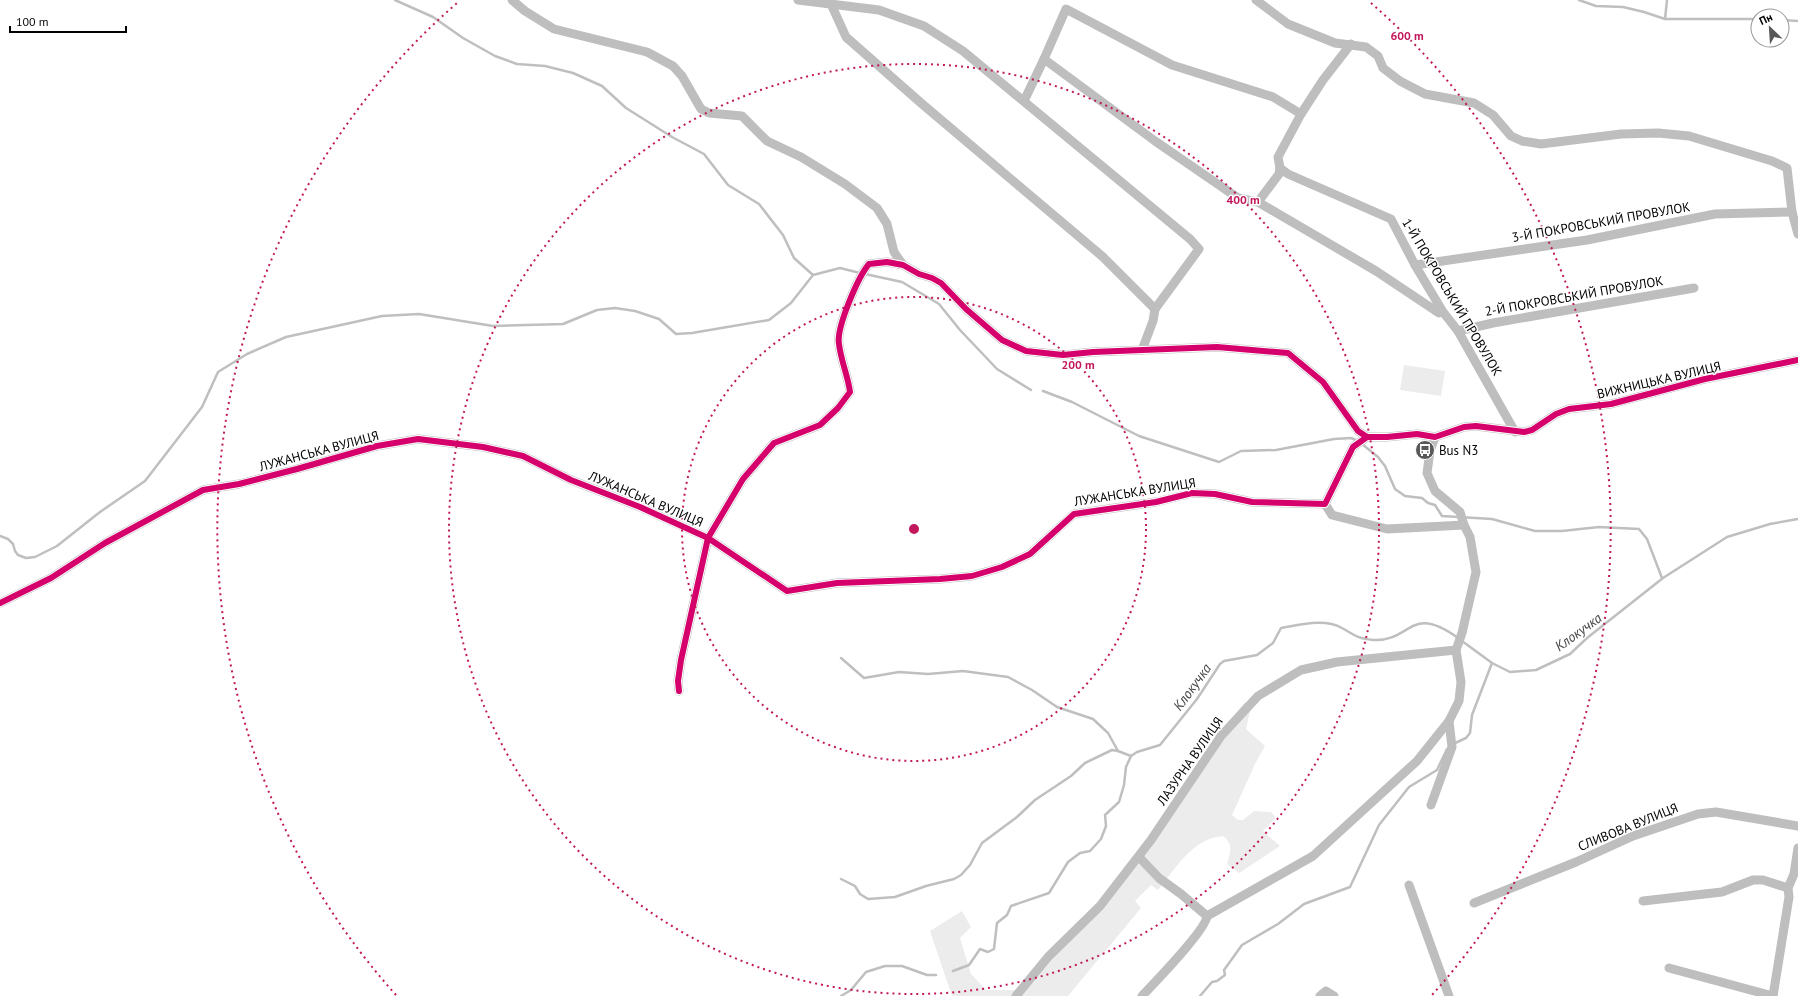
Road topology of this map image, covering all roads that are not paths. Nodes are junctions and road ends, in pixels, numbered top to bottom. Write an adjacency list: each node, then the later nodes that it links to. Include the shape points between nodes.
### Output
1 (512, 0): 13 (street, via 554,29 647,52 673,66 682,76 701,109 742,116 767,141 801,157 845,184 877,208 887,224 894,252)
2 (798, 0): 4 (street)
3 (1256, 0): 5 (street, via 1288,24 1335,43)
4 (831, 4): 7 (street, via 879,10 924,26 963,51); 16 (street, via 846,37 1103,257)
5 (1351, 44): 8 (street); 11 (street, via 1366,46 1378,56 1383,68 1400,81 1425,94 1474,103 1493,115 1511,136 1522,141 1541,144 1621,134 1658,133 1689,136 1772,161 1787,168)
6 (1044, 59): 7 (street); 8 (street, via 1066,9 1172,66 1273,97); 10 (street, via 1155,142 1238,198)
7 (1024, 101): 16 (street, via 1199,249)
8 (1301, 114): 9 (street, via 1278,157)
9 (1280, 168): 10 (street, via 1279,174); 14 (street, 1-Й ПОКРОВСЬКИЙ ПРОВУЛОК, via 1288,174 1391,219)
10 (1258, 202): 17 (street, via 1376,271 1439,313)
11 (1792, 212): 12 (street); 14 (street, 3-Й ПОКРОВСЬКИЙ ПРОВУЛОК, via 1715,214 1587,240)
12 (1798, 234)
13 (903, 265): 19 (street, via 941,283 1002,340 1026,351 1063,355); 26 (street, via 887,262 869,264 862,273 850,301 838,342 850,392 820,425 774,444 743,478)
14 (1415, 265): 17 (street, 1-Й ПОКРОВСЬКИЙ ПРОВУЛОК)
15 (1694, 288): 18 (street, 2-Й ПОКРОВСЬКИЙ ПРОВУЛОК)
16 (1155, 309): 19 (street)
17 (1443, 312): 18 (street, 1-Й ПОКРОВСЬКИЙ ПРОВУЛОК)
18 (1458, 331): 21 (street, 1-Й ПОКРОВСЬКИЙ ПРОВУЛОК)
19 (1142, 350): 23 (street, via 1217,347 1288,353 1323,382)
20 (1798, 360): 21 (street, ВИЖНИЦЬКА ВУЛИЦЯ, via 1704,379 1611,404 1569,409 1556,414 1532,430)
21 (1515, 432): 22 (street, ВИЖНИЦЬКА ВУЛИЦЯ, via 1476,426 1464,427)
22 (1435, 437): 23 (street, via 1417,434); 25 (street, via 1427,473 1435,491 1460,512)
23 (1364, 438): 24 (street, via 1353,447)
24 (1325, 504): 25 (street, via 1332,515 1387,530); 26 (street, ЛУЖАНСЬКА ВУЛИЦЯ, via 1252,502 1215,494 1192,493 1156,502 1074,514 1030,554 1002,567 972,576 837,582 787,591)
25 (1464, 523): 28 (street, via 1470,538 1476,572)
26 (708, 538): 27 (street, ЛУЖАНСЬКА ВУЛИЦЯ, via 640,507 570,480 522,456 483,447 418,439 377,446 238,484 203,490 105,543 51,578); 29 (street, via 681,660 678,681)
27 (0, 604)
28 (1458, 646): 30 (street, via 1461,682 1459,701); 34 (street, ЛАЗУРНА ВУЛИЦЯ, via 1337,662 1301,670 1267,690 1242,711 1225,730)
29 (680, 691)
30 (1449, 721): 31 (street, via 1452,744); 39 (street, via 1417,761 1313,856)
31 (1432, 805)
32 (1798, 826): 38 (street, СЛИВОВА ВУЛИЦЯ, via 1716,812 1698,814 1633,836)
33 (1798, 848): 36 (street, via 1794,874)
34 (1139, 857): 39 (street, via 1159,878); 41 (street, ЛАЗУРНА ВУЛИЦЯ, via 1093,914 1048,957)
35 (1409, 885): 45 (street)
36 (1788, 888): 37 (street, via 1763,880 1753,880 1722,892); 46 (street, via 1789,897)
37 (1643, 901)
38 (1474, 902)
39 (1207, 916): 42 (street, via 1206,922 1196,936)
40 (1668, 968): 46 (street)
41 (1016, 996)
42 (1142, 996)
43 (1320, 996): 44 (street, via 1326,991)
44 (1334, 996)
45 (1449, 996)
46 (1773, 996)

